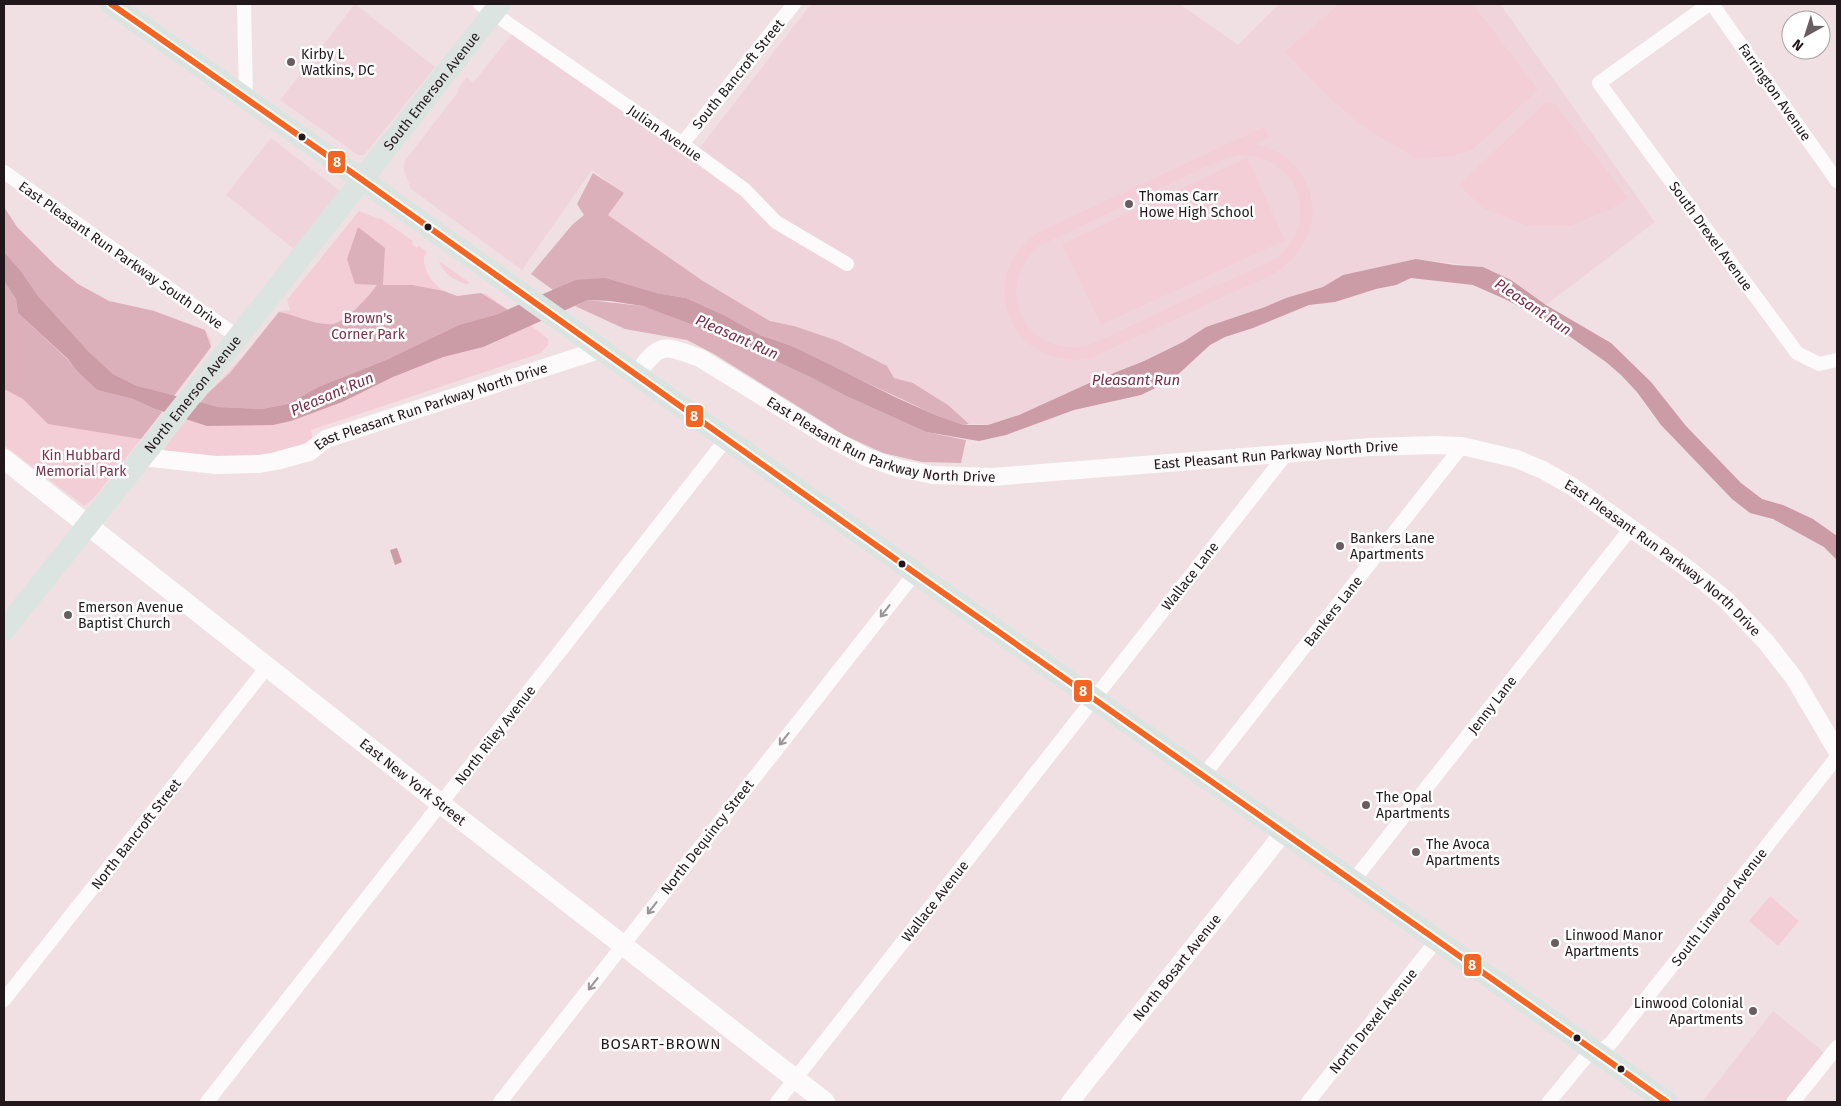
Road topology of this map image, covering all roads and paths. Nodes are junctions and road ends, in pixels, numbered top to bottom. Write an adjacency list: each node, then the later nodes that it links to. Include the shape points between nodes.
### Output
1 (111, 4): 6 (main road)
2 (244, 4): 6 (street)
3 (794, 4): 7 (street, South Bancroft Street)
4 (1711, 4): 10 (street, Farrington Avenue); 14 (street, South Drexel Avenue, via 1599,83 1797,353 1819,364)
5 (491, 7): 7 (street, Julian Avenue); 9 (main road, South Emerson Avenue)
6 (246, 99): 9 (main road)
7 (682, 144): 11 (street, Julian Avenue, via 745,190 776,222)
8 (4, 172): 12 (street, East Pleasant Run Parkway South Drive)
9 (362, 179): 12 (main road, North Emerson Avenue); 13 (main road)
10 (1837, 180)
11 (847, 264)
12 (238, 338): 19 (main road, North Emerson Avenue)
13 (602, 349): 15 (main road); 19 (street, East Pleasant Run Parkway North Drive, via 326,440 309,452 276,462 216,465)
14 (1837, 360)
15 (637, 374): 16 (main road); 18 (street, East Pleasant Run Parkway North Drive, via 648,358 667,347 700,358 845,447 887,465 933,475 992,477)
16 (727, 438): 23 (main road); 30 (street, North Riley Avenue)
17 (1462, 446): 18 (street, East Pleasant Run Parkway North Drive, via 1370,447); 22 (street, East Pleasant Run Parkway North Drive, via 1543,470); 29 (street, Bankers Lane)
18 (1287, 454): 26 (street, Wallace Lane)
19 (142, 457): 21 (main road, North Emerson Avenue)
20 (4, 459): 21 (main road, East New York Street)
21 (88, 524): 24 (main road, North Emerson Avenue); 25 (main road, East New York Street)
22 (1631, 528): 27 (street, East Pleasant Run Parkway North Drive, via 1706,583 1751,625 1794,678); 32 (street, Jenny Lane)
23 (915, 573): 26 (main road); 34 (street, North Dequincy Street, one-way to 34)
24 (4, 630)
25 (267, 667): 30 (main road, East New York Street); 35 (street, North Bancroft Street)
26 (1094, 699): 29 (main road); 38 (street, Wallace Avenue)
27 (1837, 751)
28 (1837, 757): 37 (street, South Linwood Avenue, via 1611,1043)
29 (1203, 776): 31 (main road)
30 (441, 804): 34 (main road, East New York Street); 39 (street, North Riley Avenue)
31 (1284, 832): 32 (main road); 43 (street, North Bosart Avenue)
32 (1353, 881): 33 (main road)
33 (1437, 940): 37 (main road); 44 (street, North Drexel Avenue)
34 (623, 945): 38 (main road, East New York Street); 40 (street, North Dequincy Street, one-way to 40)
35 (4, 1000)
36 (1837, 1047): 47 (street)
37 (1597, 1053): 45 (street, South Linwood Avenue, via 1585,1058); 46 (main road)
38 (795, 1080): 41 (street, Wallace Avenue); 42 (main road, East New York Street)
39 (207, 1102)
40 (500, 1102)
41 (777, 1102)
42 (825, 1102)
43 (1070, 1102)
44 (1308, 1102)
45 (1549, 1102)
46 (1667, 1102)
47 (1793, 1102)

